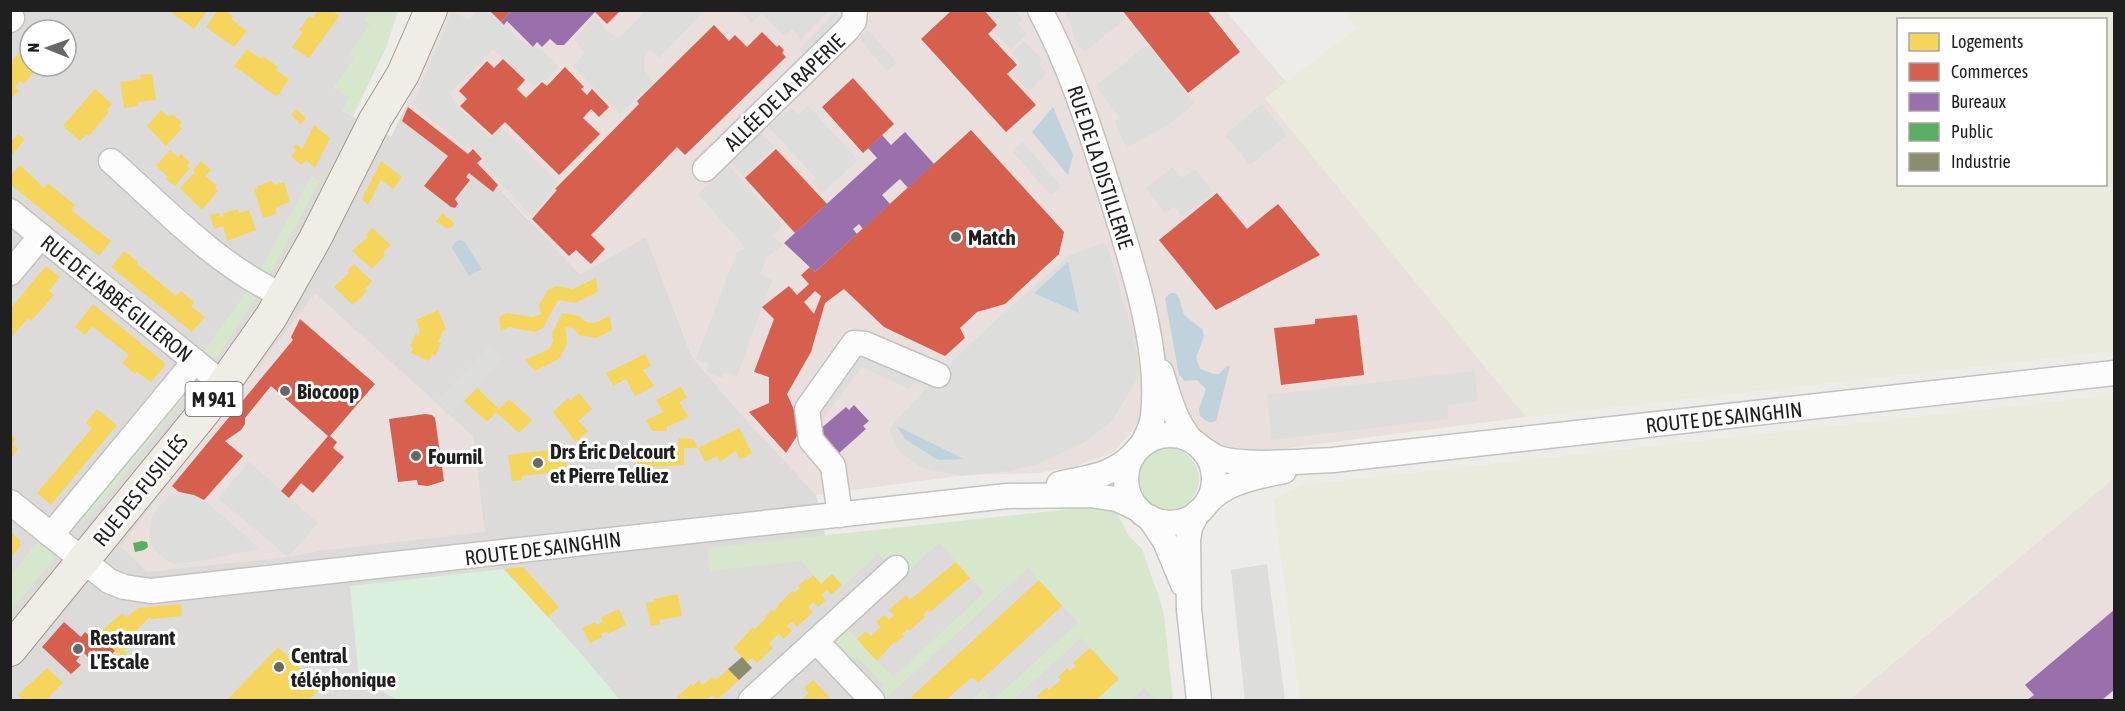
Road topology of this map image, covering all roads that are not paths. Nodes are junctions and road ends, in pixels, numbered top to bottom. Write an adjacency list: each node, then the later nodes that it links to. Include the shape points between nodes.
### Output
1 (416, 10): 5 (main road, RUE DES FUSILLÉS / M 941)
2 (431, 10): 5 (main road, RUE DES FUSILLÉS / M 941, via 403,74)
3 (855, 10): 7 (street, ALLÉE DE LA RAPERIE, via 848,29)
4 (1040, 10): 12 (street, RUE DE LA DISTILLERIE, via 1088,123)
5 (375, 120): 11 (main road, RUE DES FUSILLÉS / M 941)
6 (111, 161): 11 (street, via 220,259)
7 (705, 169)
8 (10, 211): 9 (street, RUE DE L'ABBÉ GILLERON)
9 (41, 236): 10 (street); 13 (street, RUE DE L'ABBÉ GILLERON)
10 (10, 273)
11 (284, 296): 16 (main road, RUE DES FUSILLÉS / M 941)
12 (1147, 329): 17 (street, RUE DE LA DISTILLERIE, via 1175,415); 18 (street, RUE DE LA DISTILLERIE, via 1154,411 1151,426)
13 (195, 361): 16 (street, RUE DE L'ABBÉ GILLERON); 25 (street, RUE DES FUSILLÉS)
14 (2115, 373): 19 (street, ROUTE DE SAINGHIN)
15 (938, 375): 24 (street, via 854,343 807,409 811,440 833,466)
16 (224, 385): 26 (main road, RUE DES FUSILLÉS / M 941)
17 (1196, 444): 18 (street, via 1178,435 1166,435 1153,438); 19 (street, ROUTE DE SAINGHIN, via 1220,459); 22 (street, via 1209,459 1214,478)
18 (1137, 450): 20 (street, ROUTE DE SAINGHIN, via 1123,464 1104,474); 23 (street, via 1126,473 1126,486 1131,499)
19 (1333, 460): 22 (street, ROUTE DE SAINGHIN, via 1232,485 1214,495)
20 (1012, 496): 23 (street, ROUTE DE SAINGHIN, via 1103,496); 24 (street, ROUTE DE SAINGHIN)
21 (10, 502): 25 (street, ROUTE DE SAINGHIN)
22 (1202, 508): 23 (street, via 1187,519 1174,522 1161,522); 28 (street, via 1190,527 1188,540)
23 (1144, 513): 28 (street, via 1165,541)
24 (840, 515): 26 (street, ROUTE DE SAINGHIN, via 165,590 138,590 115,584)
25 (51, 535): 26 (street, ROUTE DE SAINGHIN)
26 (82, 561): 30 (main road, RUE DES FUSILLÉS / M 941)
27 (896, 568): 29 (street)
28 (1189, 610): 33 (street)
29 (816, 641): 31 (street); 32 (street)
30 (10, 650)
31 (752, 700)
32 (872, 700)
33 (1199, 700)

